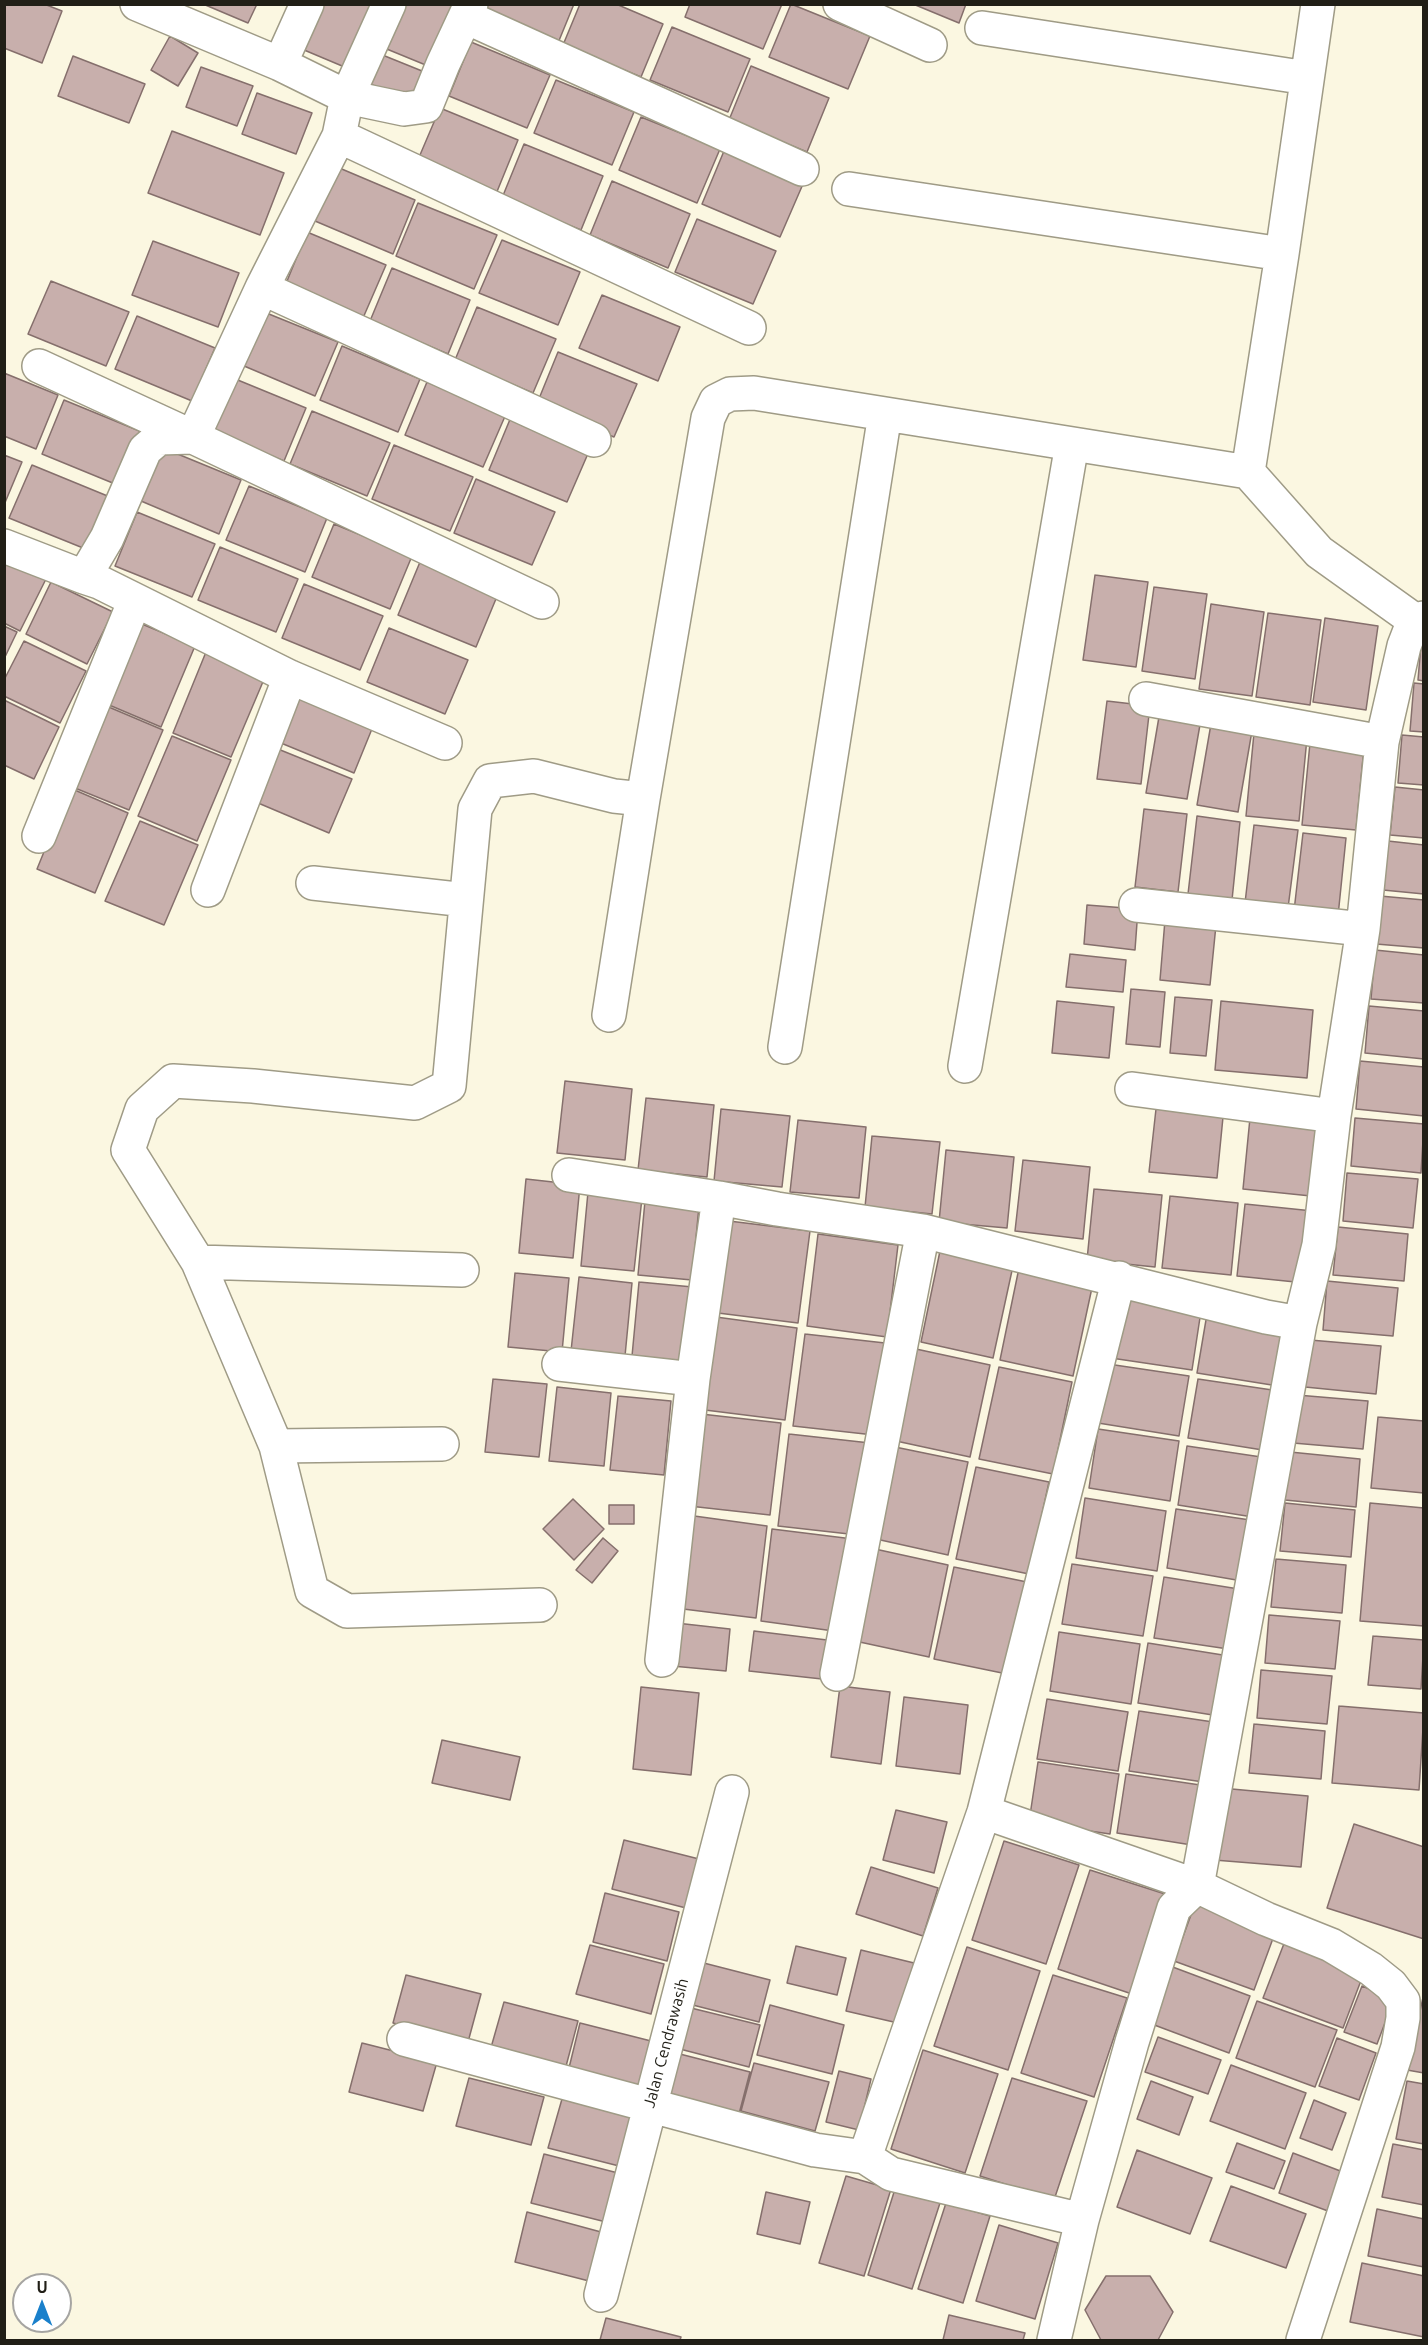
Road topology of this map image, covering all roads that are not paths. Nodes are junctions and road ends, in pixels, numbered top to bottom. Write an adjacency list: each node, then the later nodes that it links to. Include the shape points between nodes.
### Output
1 (137, 4): 9 (street)
2 (307, 4): 9 (street)
3 (389, 4): 11 (street)
4 (840, 4): 8 (street)
5 (1318, 4): 10 (street)
6 (469, 11): 11 (street, via 426,106 404,109); 13 (street)
7 (982, 28): 10 (street)
8 (930, 45)
9 (280, 64): 11 (street)
10 (1307, 78): 15 (street)
11 (347, 97): 12 (street)
12 (339, 136): 16 (street); 17 (street)
13 (802, 169)
14 (849, 189): 15 (street)
15 (1282, 254): 23 (street)
16 (262, 288): 20 (street); 21 (street)
17 (749, 328)
18 (39, 366): 20 (street)
19 (885, 414): 22 (street); 33 (street, via 754,393 730,394 716,401 708,418); 41 (street)
20 (193, 437): 25 (street, via 159,438 145,450 107,538); 27 (street)
21 (594, 440)
22 (1072, 444): 23 (street); 42 (street)
23 (1248, 472): 28 (street, via 1319,552)
24 (4, 546): 25 (street)
25 (84, 577): 26 (street)
26 (135, 600): 29 (street); 34 (street)
27 (542, 602)
28 (1419, 619): 31 (street, via 1404,646)
29 (290, 677): 32 (street); 36 (street)
30 (1146, 699): 31 (street)
31 (1382, 742): 39 (street)
32 (445, 743)
33 (643, 800): 37 (street, via 534,776 490,781 475,809); 40 (street)
34 (39, 836)
35 (313, 883): 37 (street)
36 (208, 890)
37 (466, 900): 48 (street, via 449,1086 415,1103 173,1081 142,1109 129,1150)
38 (1136, 905): 39 (street)
39 (1362, 929): 44 (street)
40 (609, 1015)
41 (785, 1047)
42 (965, 1066)
43 (1132, 1089): 44 (street)
44 (1334, 1116): 51 (street, via 1319,1245)
45 (569, 1175): 46 (street)
46 (719, 1198): 47 (street); 53 (street)
47 (923, 1231): 50 (street); 58 (street)
48 (198, 1262): 49 (street); 55 (street)
49 (462, 1270)
50 (1119, 1278): 51 (street); 60 (street)
51 (1300, 1323): 61 (street)
52 (559, 1364): 53 (street)
53 (693, 1379): 57 (street)
54 (442, 1444): 55 (street)
55 (276, 1446): 56 (street, via 312,1591 347,1611)
56 (540, 1605)
57 (662, 1660)
58 (837, 1674)
59 (732, 1792): 63 (street, Jalan Cendrawasih)
60 (984, 1812): 61 (street); 64 (street)
61 (1197, 1886): 65 (street, via 1174,1908); 68 (street, via 1331,1945 1371,1969 1403,2001 1398,2047)
62 (404, 2038): 63 (street)
63 (649, 2106): 64 (street, via 815,2150); 66 (street, Jalan Cendrawasih)
64 (865, 2157): 65 (street, via 891,2174)
65 (1082, 2220): 67 (street)
66 (601, 2295)
67 (1054, 2340)
68 (1303, 2340)

